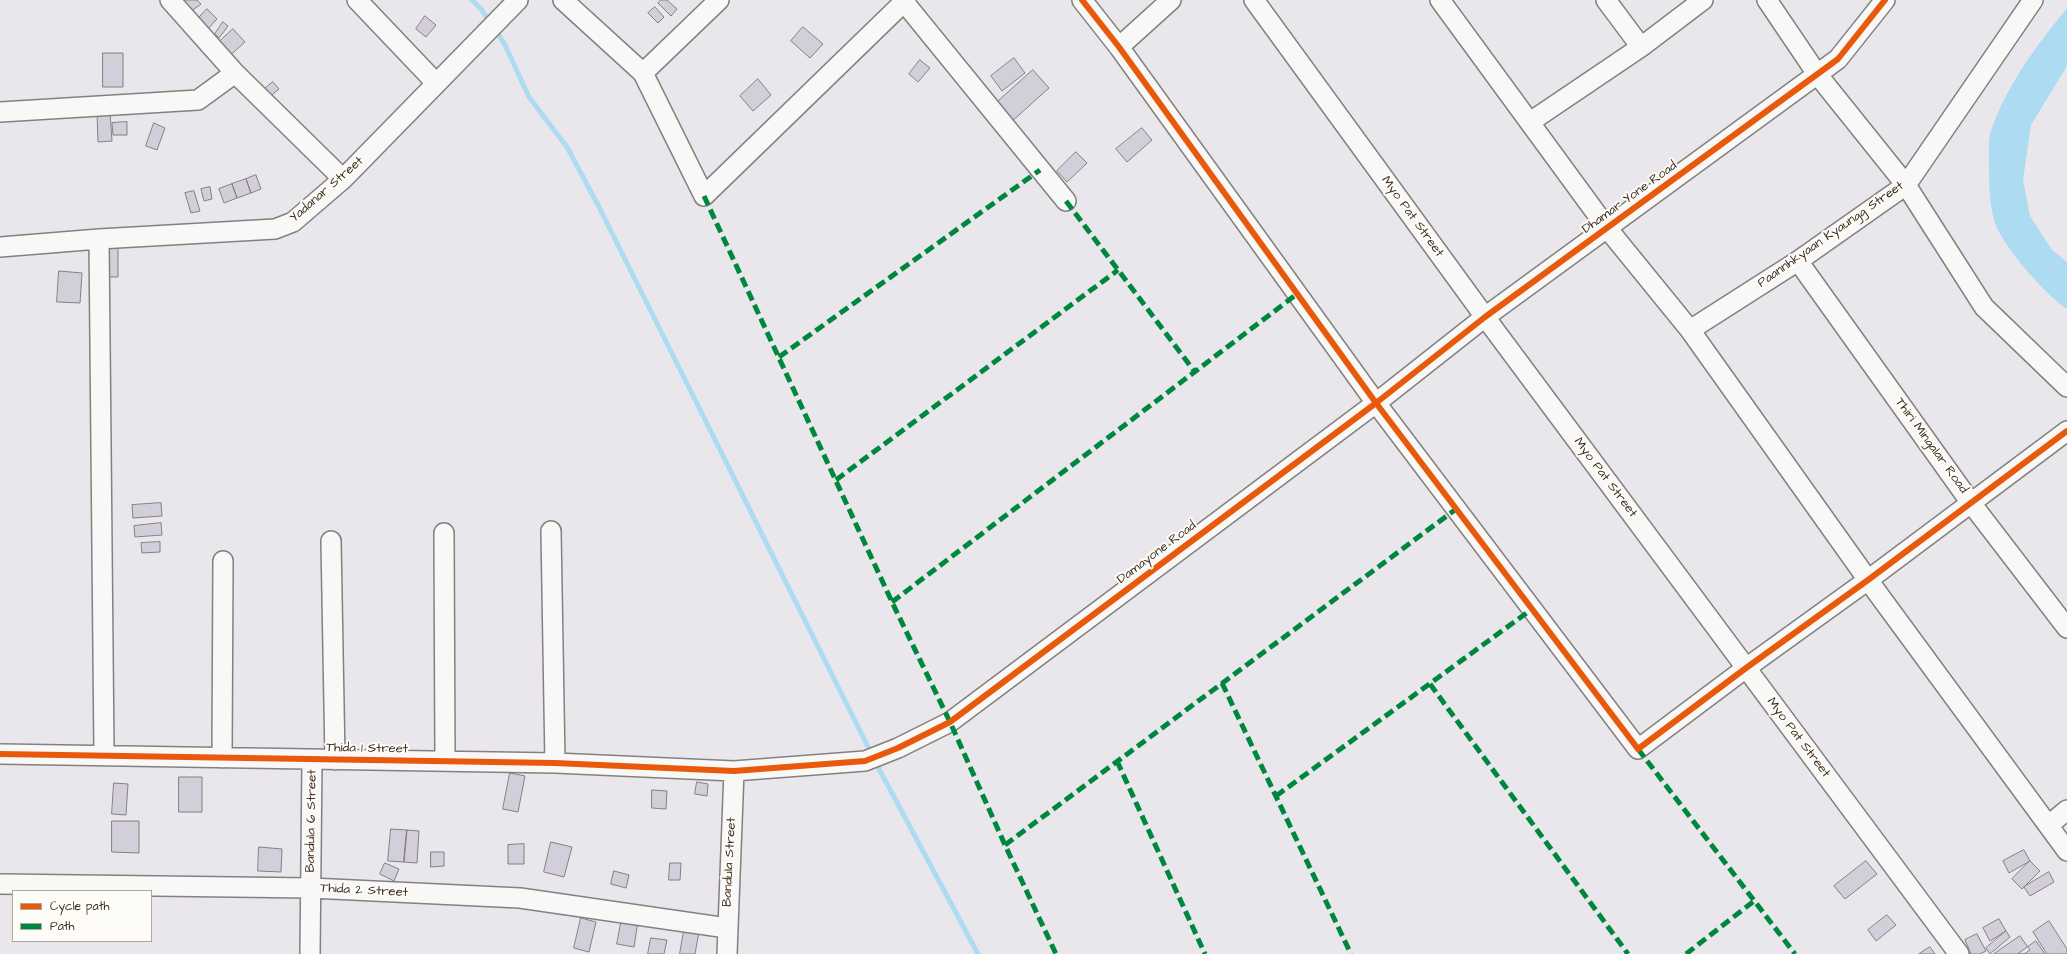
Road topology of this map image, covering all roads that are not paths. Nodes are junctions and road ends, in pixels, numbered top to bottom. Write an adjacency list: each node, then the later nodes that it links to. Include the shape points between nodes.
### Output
1 (170, 0): 18 (street)
2 (357, 0): 21 (street)
3 (518, 0): 21 (street, Yadanar Street)
4 (563, 0): 19 (street)
5 (719, 0): 19 (street)
6 (1082, 0): 16 (street)
7 (1171, 0): 16 (street)
8 (1254, 0): 31 (street, Myo Pat Street)
9 (1440, 0): 23 (street)
10 (1606, 0): 17 (street)
11 (1703, 0): 17 (street)
12 (1767, 0): 20 (street)
13 (1886, 0): 20 (street, Dhamar Yone Road, via 1838,59)
14 (2033, 0): 25 (street, Paannhkyaan Kyaungg Street)
15 (905, 1): 19 (street, via 704,196); 26 (street)
16 (1119, 47): 34 (street)
17 (1641, 48): 23 (street)
18 (235, 72): 22 (street, via 198,100); 24 (street)
19 (643, 74)
20 (1817, 74): 25 (street); 27 (street, Dhamar Yone Road)
21 (436, 84): 24 (street, Yadanar Street)
22 (0, 112)
23 (1530, 122): 27 (street)
24 (343, 179): 28 (street, Yadanar Street, via 293,222 275,229)
25 (1906, 185): 30 (street, Paannhkyaan Kyaungg Street); 33 (street, via 1984,307)
26 (1066, 201)
27 (1607, 228): 31 (street, Dhamar Yone Road); 32 (street)
28 (99, 239): 29 (street, Yadanar Street); 45 (street)
29 (0, 247)
30 (1798, 261): 32 (street, Paannhkyaan Kyaungg Street); 36 (street, Thiri Mingalar Road)
31 (1485, 317): 34 (street, Dhamar Yone Road); 43 (street, Myo Pat Street)
32 (1690, 330): 41 (street)
33 (2067, 387)
34 (1376, 403): 43 (street, via 1638,749); 50 (street, Damayone Road, via 950,722 884,755)
35 (2067, 431): 36 (street)
36 (1971, 503): 41 (street); 42 (street, Thiri Mingalar Road)
37 (551, 531): 51 (street)
38 (444, 533): 49 (street)
39 (331, 540): 48 (street)
40 (223, 561): 46 (street)
41 (1868, 580): 43 (street); 54 (street)
42 (2067, 628)
43 (1746, 668): 61 (street, Myo Pat Street)
44 (0, 754): 45 (street, Thida 1 Street)
45 (104, 754): 46 (street, Thida 1 Street)
46 (222, 758): 47 (street, Thida 1 Street)
47 (312, 760): 48 (street, Thida 1 Street); 57 (street, Bandula 6 Street)
48 (335, 760): 49 (street, Thida 1 Street)
49 (445, 761): 51 (street, Thida 1 Street)
50 (865, 761): 52 (street, Thida 1 Street)
51 (555, 763): 52 (street, Thida 1 Street)
52 (734, 771): 58 (street, Bandula Street)
53 (2067, 810): 54 (street)
54 (2049, 826): 55 (street)
55 (2067, 851)
56 (0, 884): 57 (street, Thida 2 Street)
57 (311, 888): 58 (street, Thida 2 Street, via 520,898); 59 (street, Bandula 6 Street)
58 (727, 928): 60 (street, Bandula Street)
59 (310, 954)
60 (727, 954)
61 (1959, 954)

